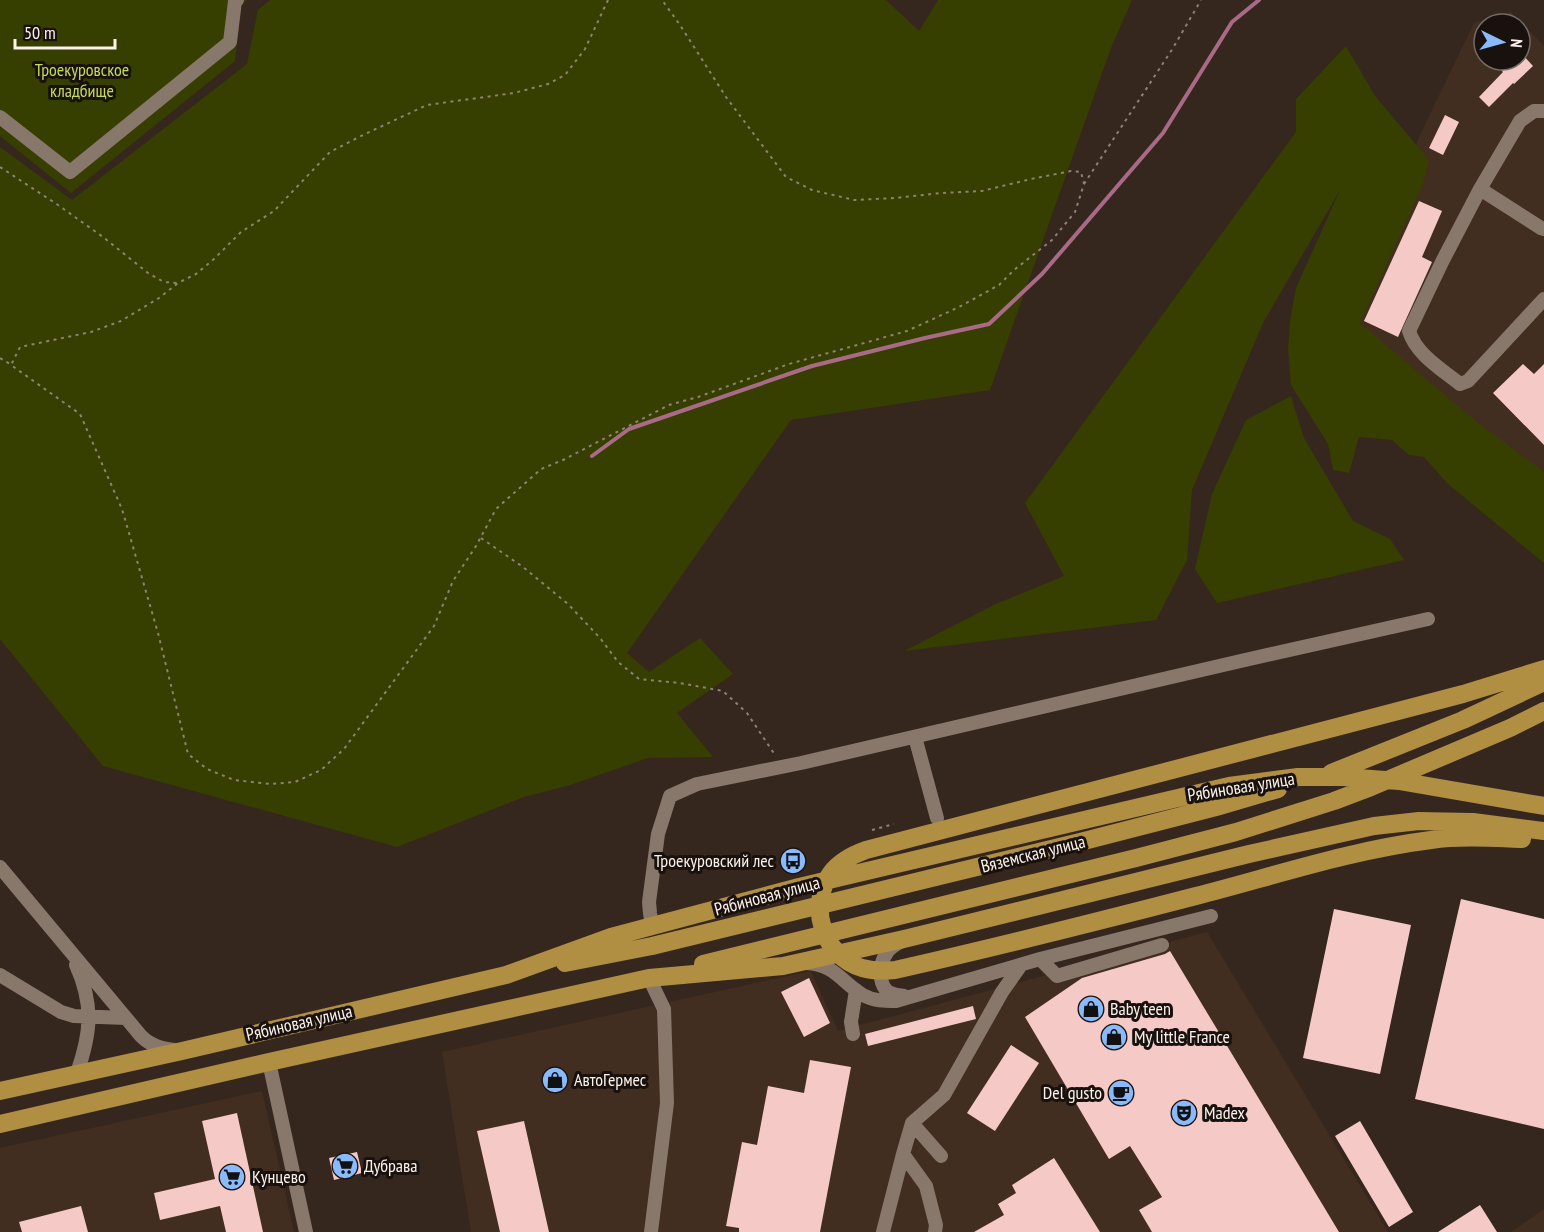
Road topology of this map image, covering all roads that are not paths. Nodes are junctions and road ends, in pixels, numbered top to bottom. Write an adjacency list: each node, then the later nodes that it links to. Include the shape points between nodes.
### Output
1 (237, 0): 3 (street, via 230,42 70,172)
2 (1544, 111): 4 (street, via 1534,111 1520,121)
3 (0, 117)
4 (1480, 189): 5 (street); 6 (street, via 1409,331 1411,339 1427,359 1460,384 1468,381)
5 (1544, 229)
6 (1544, 298)
7 (1428, 619): 11 (street)
8 (1544, 669): 15 (main road, via 1463,694 856,854 838,865 826,882 820,903 821,924 829,943 844,959 863,968 895,970 1197,896 1332,858 1433,840 1481,837)
9 (1544, 682): 26 (main road, Вяземская улица, via 1344,769 1216,807 652,946)
10 (1544, 711): 27 (main road, Вяземская улица, via 1371,787 1236,832)
11 (915, 737): 13 (street); 18 (street, via 697,784 670,796 658,834 649,902)
12 (1544, 806): 18 (main road, Рябиновая улица, via 1399,781 1344,777 1298,777 1229,786 799,887)
13 (937, 818)
14 (1544, 831): 19 (main road, Рябиновая улица, via 1473,822 1419,821 1374,826)
15 (1544, 841)
16 (0, 867): 20 (street)
17 (1211, 916): 22 (street)
18 (652, 926): 26 (main road, Рябиновая улица)
19 (904, 939): 24 (main road, Рябиновая улица); 29 (street, via 887,951 881,973 886,990)
20 (63, 943): 30 (street, via 85,988); 31 (street)
21 (1162, 945): 22 (street, via 1057,976)
22 (1040, 959): 23 (street)
23 (1021, 965): 29 (street); 37 (street, via 944,1095)
24 (783, 966): 27 (main road, Рябиновая улица); 28 (street, via 822,965)
25 (0, 975): 30 (street, via 61,1012)
26 (506, 975): 33 (main road, Рябиновая улица)
27 (649, 978): 34 (main road, Рябиновая улица); 42 (street, via 664,1009 667,1103)
28 (856, 990): 29 (street, via 883,1001); 32 (street)
29 (912, 997)
30 (89, 1017): 31 (street); 35 (street)
31 (126, 1018): 33 (street, via 150,1043)
32 (853, 1034)
33 (182, 1051): 35 (main road, Рябиновая улица)
34 (269, 1062): 38 (main road, Рябиновая улица); 41 (street)
35 (77, 1073): 36 (main road, Рябиновая улица)
36 (0, 1091)
37 (912, 1123): 39 (street); 40 (street)
38 (0, 1124)
39 (903, 1154): 43 (street); 44 (street, via 926,1186)
40 (941, 1156)
41 (306, 1232)
42 (651, 1232)
43 (883, 1232)
44 (935, 1232)

